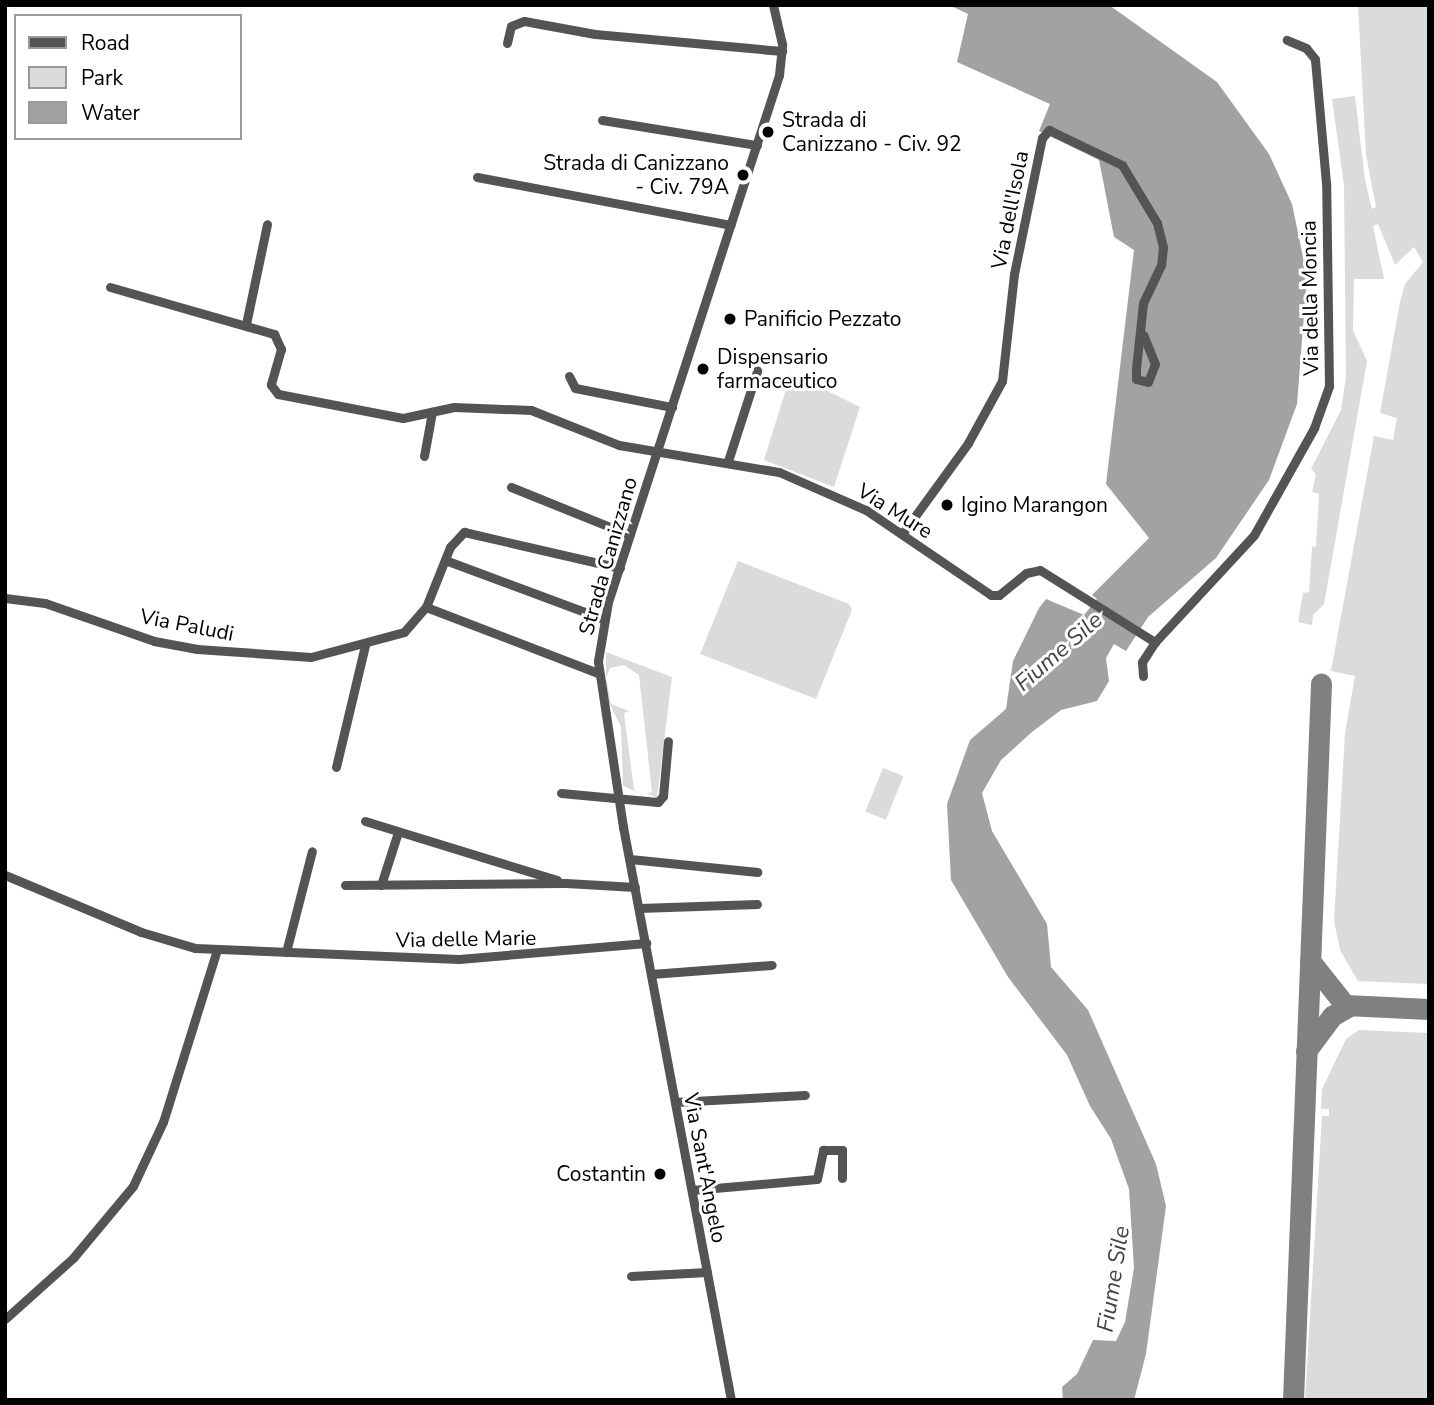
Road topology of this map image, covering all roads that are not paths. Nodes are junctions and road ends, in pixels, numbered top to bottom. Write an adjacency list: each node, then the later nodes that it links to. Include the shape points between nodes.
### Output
1 (773, 5): 4 (street, Strada Canizzano)
2 (1286, 40): 28 (street, Via della Moncia, via 1306,48 1315,58 1326,183 1329,386 1314,428 1248,545)
3 (507, 43): 4 (street, via 511,26 524,21 594,34)
4 (782, 51): 6 (street, Strada Canizzano)
5 (602, 120): 6 (street)
6 (757, 145): 9 (street, Strada Canizzano)
7 (477, 177): 9 (street)
8 (267, 224): 11 (street)
9 (730, 225): 15 (street, Strada Canizzano)
10 (110, 287): 11 (street)
11 (246, 324): 16 (street, Via Mure, via 270,332 279,341 271,380 278,394 403,418)
12 (1143, 335): 21 (street, Via dell'Isola, via 1143,303 1161,265 1163,247 1157,223 1122,165 1049,130 1042,138 1016,265 1002,381 973,435)
13 (757, 371): 19 (street)
14 (569, 376): 15 (street, via 575,388)
15 (672, 407): 17 (street, Strada Canizzano)
16 (432, 412): 17 (street, Via Mure, via 454,407 530,410 567,428); 18 (street)
17 (657, 454): 19 (street, Via Mure); 22 (street, Strada Canizzano)
18 (424, 456)
19 (728, 461): 21 (street, Via Mure, via 803,481 866,510)
20 (511, 487): 22 (street)
21 (902, 534): 28 (street, Via Mure, via 994,596 1037,569)
22 (630, 535): 24 (street, Strada Canizzano)
23 (445, 560): 24 (street, Via Paludi, via 457,535 469,531); 26 (street, Via Paludi); 27 (street)
24 (620, 568): 27 (street, Strada Canizzano)
25 (5, 598): 29 (street, Via Paludi, via 45,603 154,641 197,649 311,657)
26 (426, 607): 29 (street, Via Paludi, via 404,632); 30 (street)
27 (604, 619): 30 (street, Strada Canizzano)
28 (1155, 642): 31 (street, Via della Moncia, via 1142,662)
29 (365, 645): 33 (street)
30 (598, 673): 35 (street, Strada Canizzano)
31 (1143, 676)
32 (668, 741): 35 (street, via 661,801)
33 (336, 767)
34 (561, 793): 35 (street)
35 (619, 801): 39 (street, Strada Canizzano)
36 (365, 821): 37 (street)
37 (398, 832): 42 (street); 44 (street)
38 (312, 851): 50 (street)
39 (630, 859): 40 (street); 45 (street, Strada Canizzano)
40 (757, 872)
41 (5, 876): 49 (street, Via delle Marie, via 178,945)
42 (566, 883): 44 (street); 45 (street)
43 (345, 885): 44 (street)
44 (381, 885)
45 (635, 887): 47 (street, Strada Canizzano)
46 (757, 904): 47 (street)
47 (639, 908): 48 (street, Strada Canizzano)
48 (646, 943): 50 (street, Via delle Marie, via 459,959); 52 (street, Via Sant'Angelo)
49 (217, 950): 50 (street, Via delle Marie); 59 (street, via 163,1122 133,1186 73,1258)
50 (286, 952)
51 (772, 965): 52 (street)
52 (651, 974): 54 (street, Via Sant'Angelo)
53 (805, 1095): 54 (street)
54 (675, 1102): 56 (street, Via Sant'Angelo)
55 (842, 1178): 56 (street, via 842,1150 823,1150 817,1179)
56 (692, 1190): 57 (street, Via Sant'Angelo)
57 (707, 1272): 58 (street); 60 (street, Via Sant'Angelo)
58 (631, 1276)
59 (5, 1319)
60 (731, 1400)

